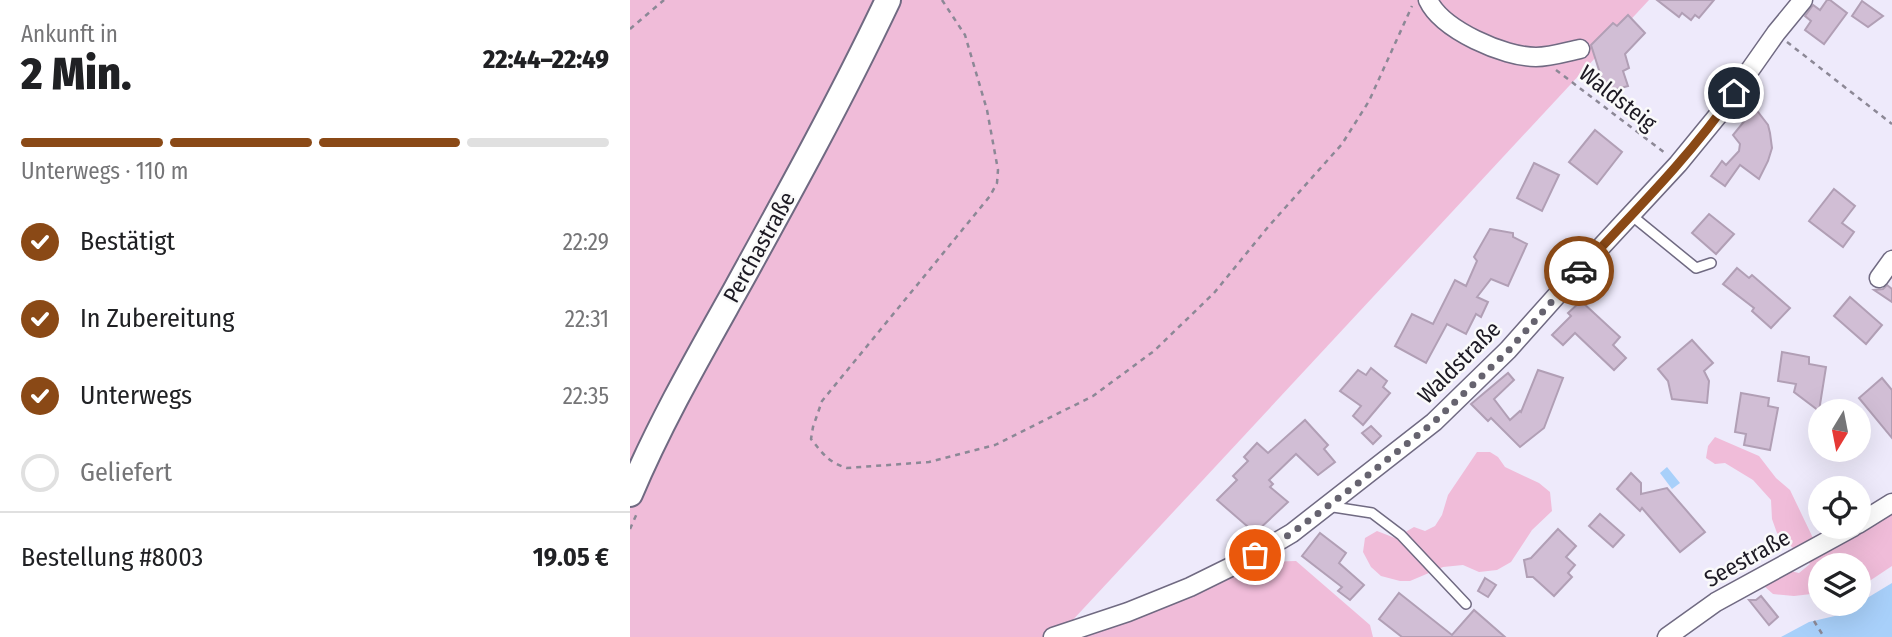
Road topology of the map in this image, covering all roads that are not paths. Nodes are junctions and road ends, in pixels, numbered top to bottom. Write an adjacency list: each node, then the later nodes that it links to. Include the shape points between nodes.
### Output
1 (888, 0): 9 (main road, Perchastraße, via 824,129 682,386)
2 (1428, 0): 4 (street, via 1450,24 1501,51 1538,57)
3 (1803, 0): 5 (street, Waldstraße, via 1720,114)
4 (1580, 49)
5 (1631, 215): 7 (lane, via 1696,268); 11 (street, Waldstraße, via 1474,385)
6 (1892, 260): 8 (street)
7 (1711, 263)
8 (1879, 278)
9 (630, 494)
10 (1892, 503): 12 (street)
11 (1327, 506): 14 (lane, via 1372,513 1401,535); 15 (street, Waldstraße, via 1292,533 1190,587)
12 (1871, 516)
13 (1831, 539): 16 (street, Seestraße, via 1716,602)
14 (1466, 604)
15 (1053, 637)
16 (1667, 637)

